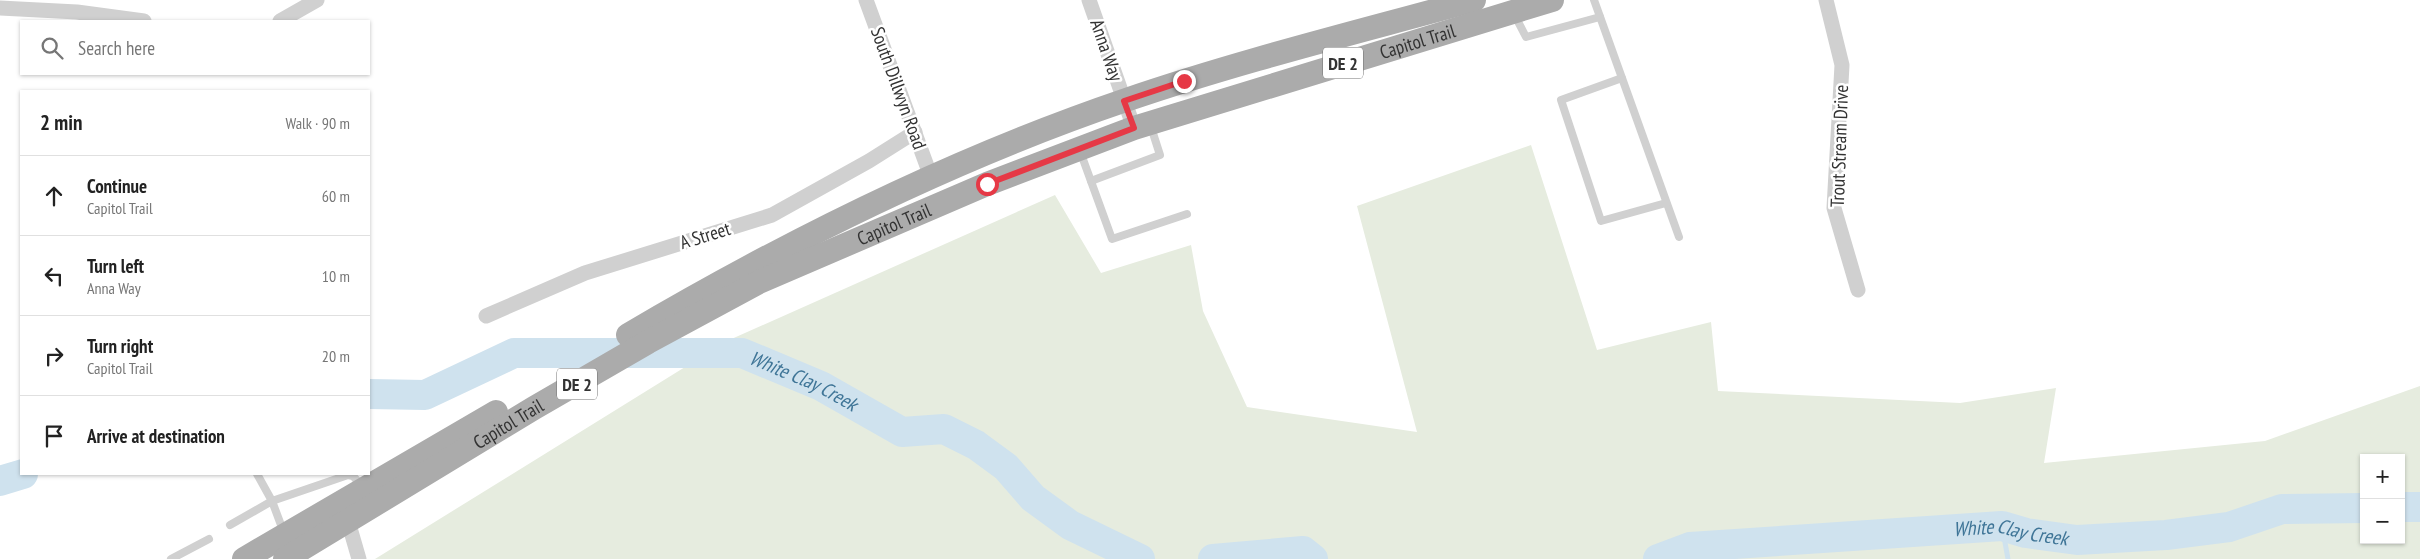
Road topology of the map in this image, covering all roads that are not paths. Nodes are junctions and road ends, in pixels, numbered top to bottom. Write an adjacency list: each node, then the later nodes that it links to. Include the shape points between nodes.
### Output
1 (317, 0): 12 (street)
2 (866, 0): 16 (street, South Dillwyn Road)
3 (1089, 0): 14 (street, Anna Way)
4 (1474, 0): 14 (main road, Capitol Trail / DE 2, via 1299,47)
5 (1552, 0): 9 (main road, Capitol Trail / DE 2)
6 (1594, 0): 10 (lane)
7 (1826, 0): 24 (street, Trout Stream Drive, via 1842,65 1834,208)
8 (0, 8): 11 (street, via 77,12)
9 (1513, 12): 10 (lane, via 1526,37); 15 (main road, Capitol Trail / DE 2)
10 (1600, 17): 13 (lane)
11 (137, 20)
12 (282, 20)
13 (1622, 78): 20 (lane); 20 (lane, via 1561,100 1601,221)
14 (1124, 101): 15 (street, Anna Way); 18 (main road, Capitol Trail / DE 2)
15 (1142, 126): 17 (main road, Capitol Trail / DE 2); 19 (lane, via 1160,155)
16 (915, 132): 18 (street, South Dillwyn Road); 25 (street, A Street, via 772,215 585,273)
17 (1079, 149): 19 (lane); 23 (main road, Capitol Trail / DE 2)
18 (931, 176): 23 (main road, Capitol Trail / DE 2)
19 (1091, 181): 21 (lane, via 1112,239)
20 (1666, 203): 22 (lane)
21 (1186, 214)
22 (1678, 237)
23 (754, 274): 27 (main road, Capitol Trail / DE 2, via 638,329)
24 (1858, 290)
25 (486, 316)
26 (258, 475): 29 (lane)
27 (393, 483): 28 (main road, Capitol Trail / DE 2); 30 (main road, Capitol Trail / DE 2)
28 (364, 490): 29 (lane, via 353,476 348,475); 32 (main road, Capitol Trail / DE 2)
29 (272, 501): 31 (lane); 32 (lane)
30 (348, 521): 36 (main road, Capitol Trail / DE 2); 37 (street)
31 (230, 525)
32 (286, 535): 35 (main road, Capitol Trail / DE 2)
33 (209, 539): 34 (lane)
34 (171, 559)
35 (244, 559)
36 (285, 559)
37 (359, 559)

